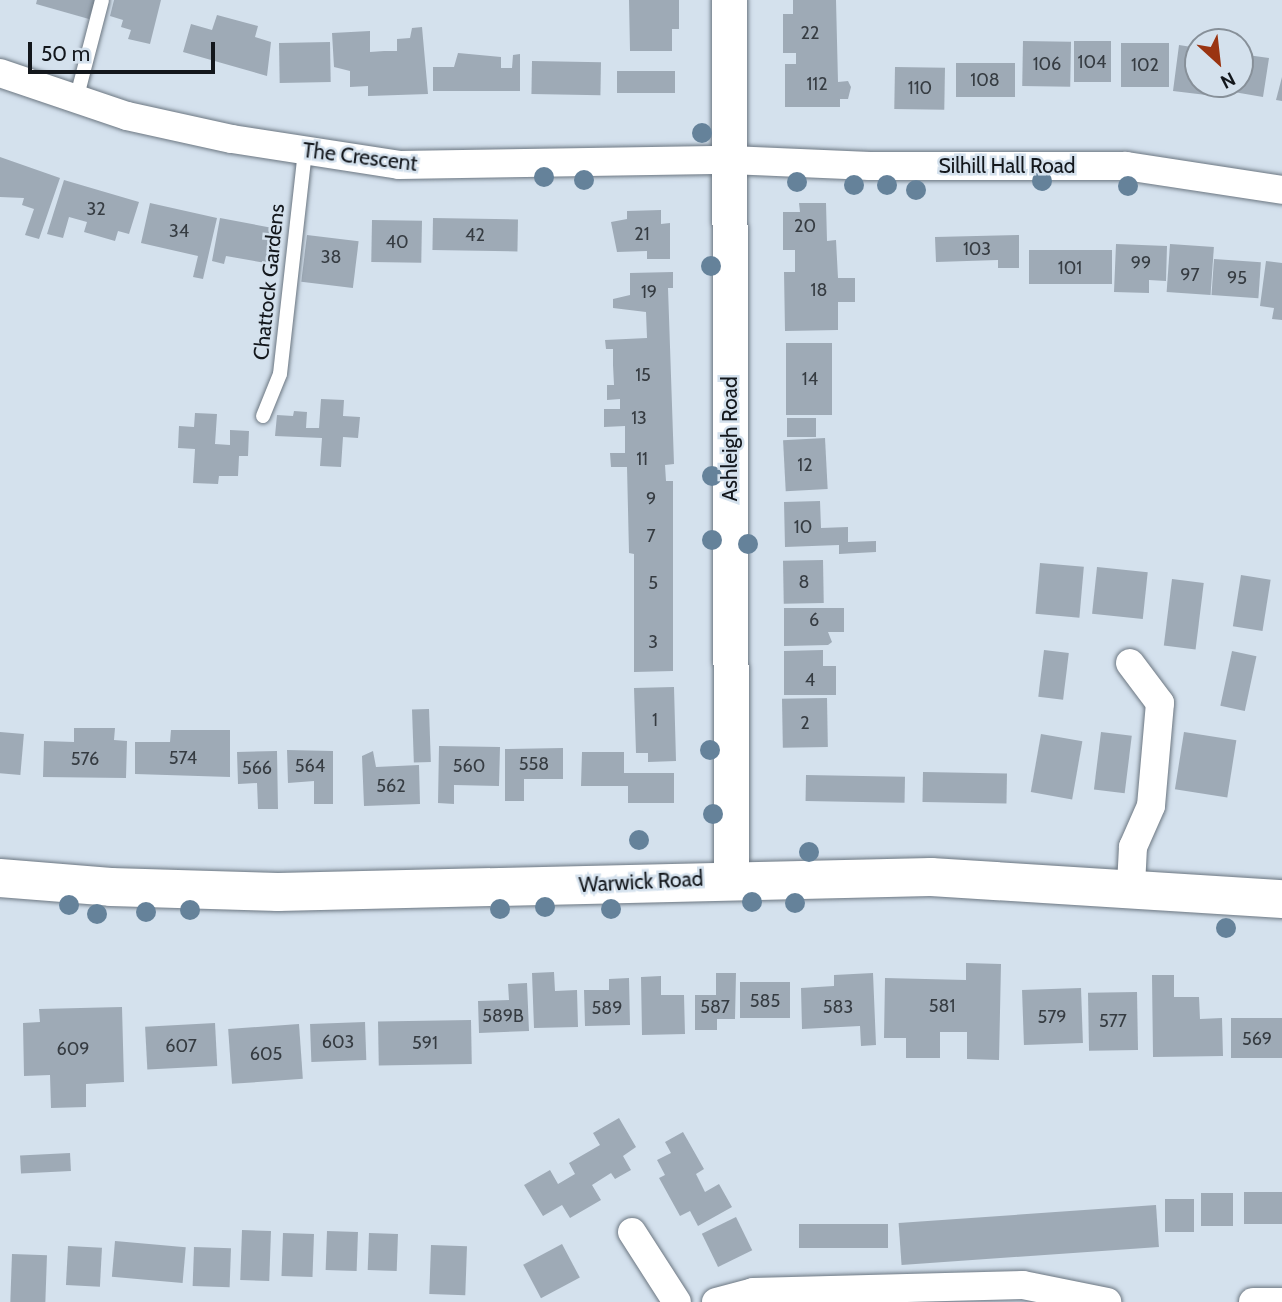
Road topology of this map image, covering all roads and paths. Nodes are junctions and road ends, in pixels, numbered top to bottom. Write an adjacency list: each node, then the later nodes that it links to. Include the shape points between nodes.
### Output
1 (102, 0): 4 (lane)
2 (729, 0): 6 (street, Ashleigh Road)
3 (0, 73): 4 (street, The Crescent)
4 (76, 100): 5 (street, The Crescent, via 127,117)
5 (305, 150): 6 (street, The Crescent, via 398,166); 8 (lane, Chattock Gardens, via 280,374)
6 (730, 160): 7 (street, Silhill Hall Road, via 870,166 1126,166); 11 (street, Ashleigh Road)
7 (1282, 190)
8 (263, 416)
9 (1129, 663): 12 (street, via 1160,703 1151,806 1133,847)
10 (0, 878): 11 (main road, Warwick Road, via 278,892)
11 (731, 878): 12 (main road, Warwick Road, via 931,877)
12 (1131, 886): 13 (main road, Warwick Road)
13 (1282, 899)
14 (632, 1232): 16 (street)
15 (1282, 1301): 19 (street)
16 (677, 1302)
17 (716, 1302): 18 (street, via 753,1292 1023,1285)
18 (1107, 1302)
19 (1253, 1302)

